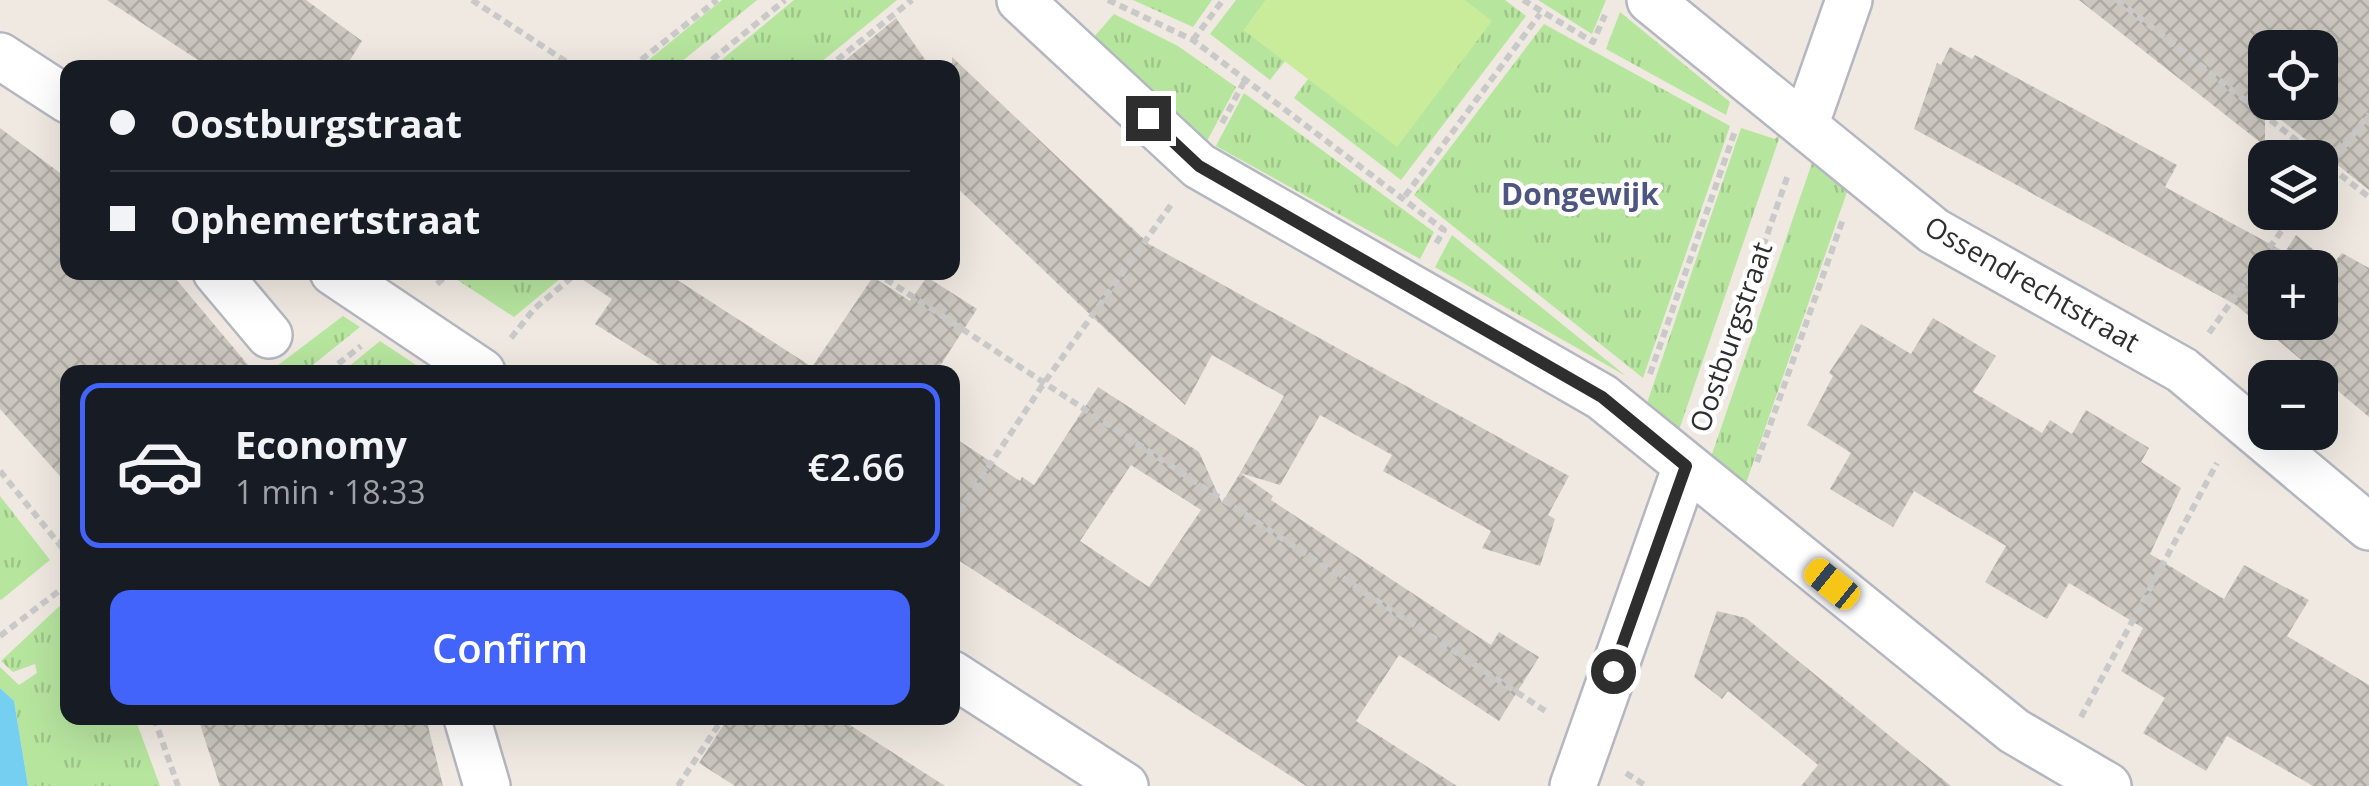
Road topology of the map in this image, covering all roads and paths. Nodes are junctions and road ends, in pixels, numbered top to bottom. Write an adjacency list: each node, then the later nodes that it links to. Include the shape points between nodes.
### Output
1 (472, 0): 16 (path)
2 (717, 0): 17 (path)
3 (785, 0): 18 (path)
4 (912, 0): 19 (path)
5 (1020, 0): 27 (street)
6 (1108, 0): 14 (path)
7 (1223, 0): 14 (path)
8 (1524, 0): 13 (path)
9 (1611, 0): 13 (path, via 1593,42)
10 (1650, 0): 21 (street, Ossendrechtstraat)
11 (1848, 0): 24 (street)
12 (2117, 0): 25 (path)
13 (1540, 14): 30 (path)
14 (1193, 40): 20 (path)
15 (0, 56): 22 (street)
16 (564, 60)
17 (640, 60)
18 (712, 60)
19 (837, 60)
20 (1245, 80): 27 (path); 30 (path)
21 (1762, 91): 24 (street, Ossendrechtstraat); 43 (path, via 1736,126)
22 (60, 95)
23 (2369, 114): 26 (path)
24 (1805, 126): 29 (street, Ossendrechtstraat); 45 (path, Oostburgstraat)
25 (2296, 140)
26 (2338, 153)
27 (1199, 166): 37 (street); 42 (path)
28 (2338, 173): 31 (path)
29 (1865, 175): 41 (street, Ossendrechtstraat, via 1934,231); 48 (path, via 1852,194)
30 (1404, 196): 37 (path, via 1444,230)
31 (2369, 197)
32 (2281, 230): 41 (path)
33 (223, 280): 38 (street)
34 (345, 280): 39 (street)
35 (568, 280): 40 (path, via 534,309)
36 (887, 280): 42 (path)
37 (1412, 288): 43 (street, via 1602,397)
38 (269, 335)
39 (472, 365)
40 (488, 365)
41 (2182, 370): 44 (street, Ossendrechtstraat)
42 (1044, 382): 47 (path); 57 (path)
43 (1633, 422): 45 (street)
44 (2239, 422): 49 (street, Ossendrechtstraat); 58 (path)
45 (1686, 466): 48 (street); 57 (street, Oostburgstraat)
46 (0, 471): 50 (path)
47 (960, 510)
48 (1740, 510): 58 (street, via 2014,731)
49 (2369, 527)
50 (59, 543)
51 (60, 590): 52 (path)
52 (0, 636)
53 (960, 679): 62 (street)
54 (156, 725): 59 (path)
55 (469, 725): 60 (street)
56 (717, 725): 61 (path)
57 (1588, 739): 63 (street, Oostburgstraat)
58 (2059, 757): 64 (street)
59 (178, 786)
60 (487, 786)
61 (678, 786)
62 (1126, 786)
63 (1573, 786)
64 (2108, 786)

